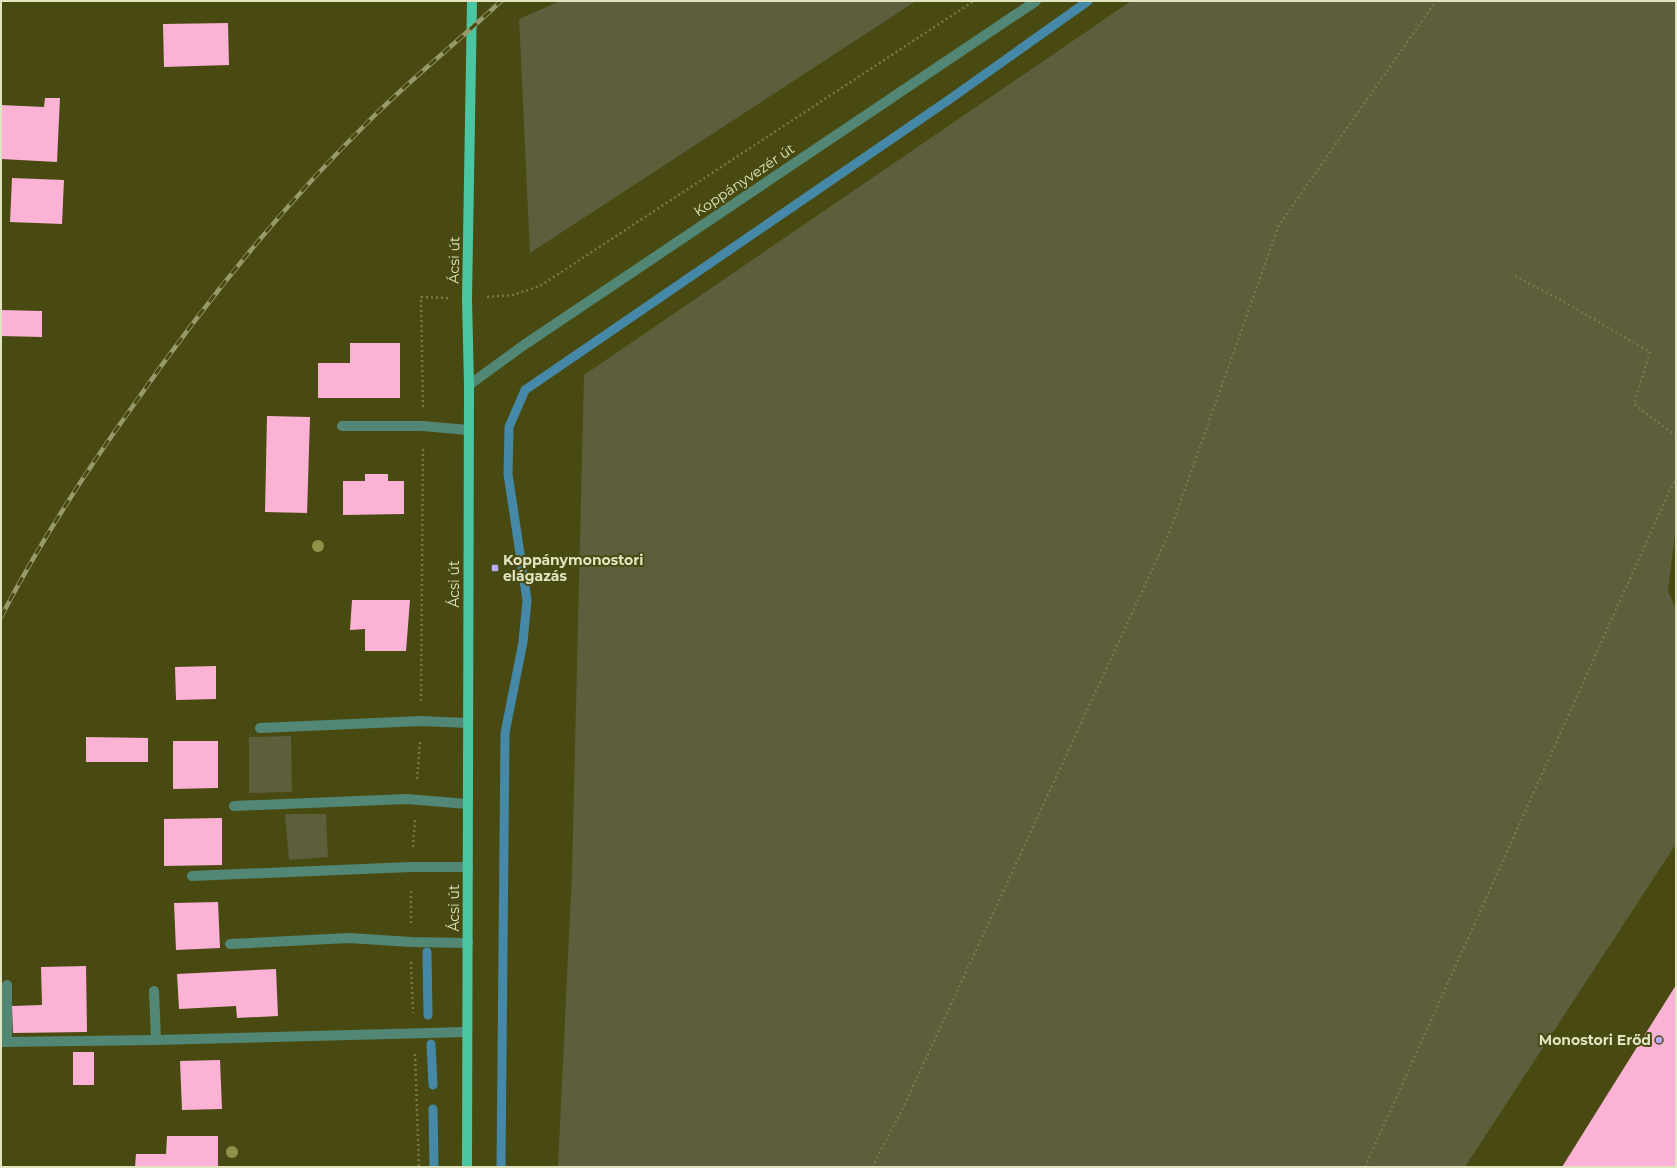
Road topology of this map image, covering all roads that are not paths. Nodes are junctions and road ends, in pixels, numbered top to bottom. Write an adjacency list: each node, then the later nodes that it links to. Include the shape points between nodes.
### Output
1 (472, 1): 3 (main road, Ácsi út, via 467,299)
2 (1036, 1): 3 (street, Koppányvezér út)
3 (469, 385): 5 (main road, Ácsi út)
4 (342, 426): 5 (street, via 423,426)
5 (468, 430): 6 (main road, Ácsi út)
6 (468, 723): 7 (street, via 421,720); 8 (main road, Ácsi út)
7 (260, 728)
8 (467, 804): 9 (street, via 407,799); 10 (main road, Ácsi út)
9 (234, 806)
10 (468, 866): 11 (street); 12 (main road, Ácsi út)
11 (192, 876)
12 (468, 943): 13 (street, via 349,938); 16 (main road, Ácsi út)
13 (230, 944)
14 (7, 985): 18 (street)
15 (154, 991): 17 (street)
16 (467, 1032): 17 (street); 19 (main road, Ácsi út)
17 (156, 1040): 18 (street)
18 (4, 1042)
19 (467, 1167)

